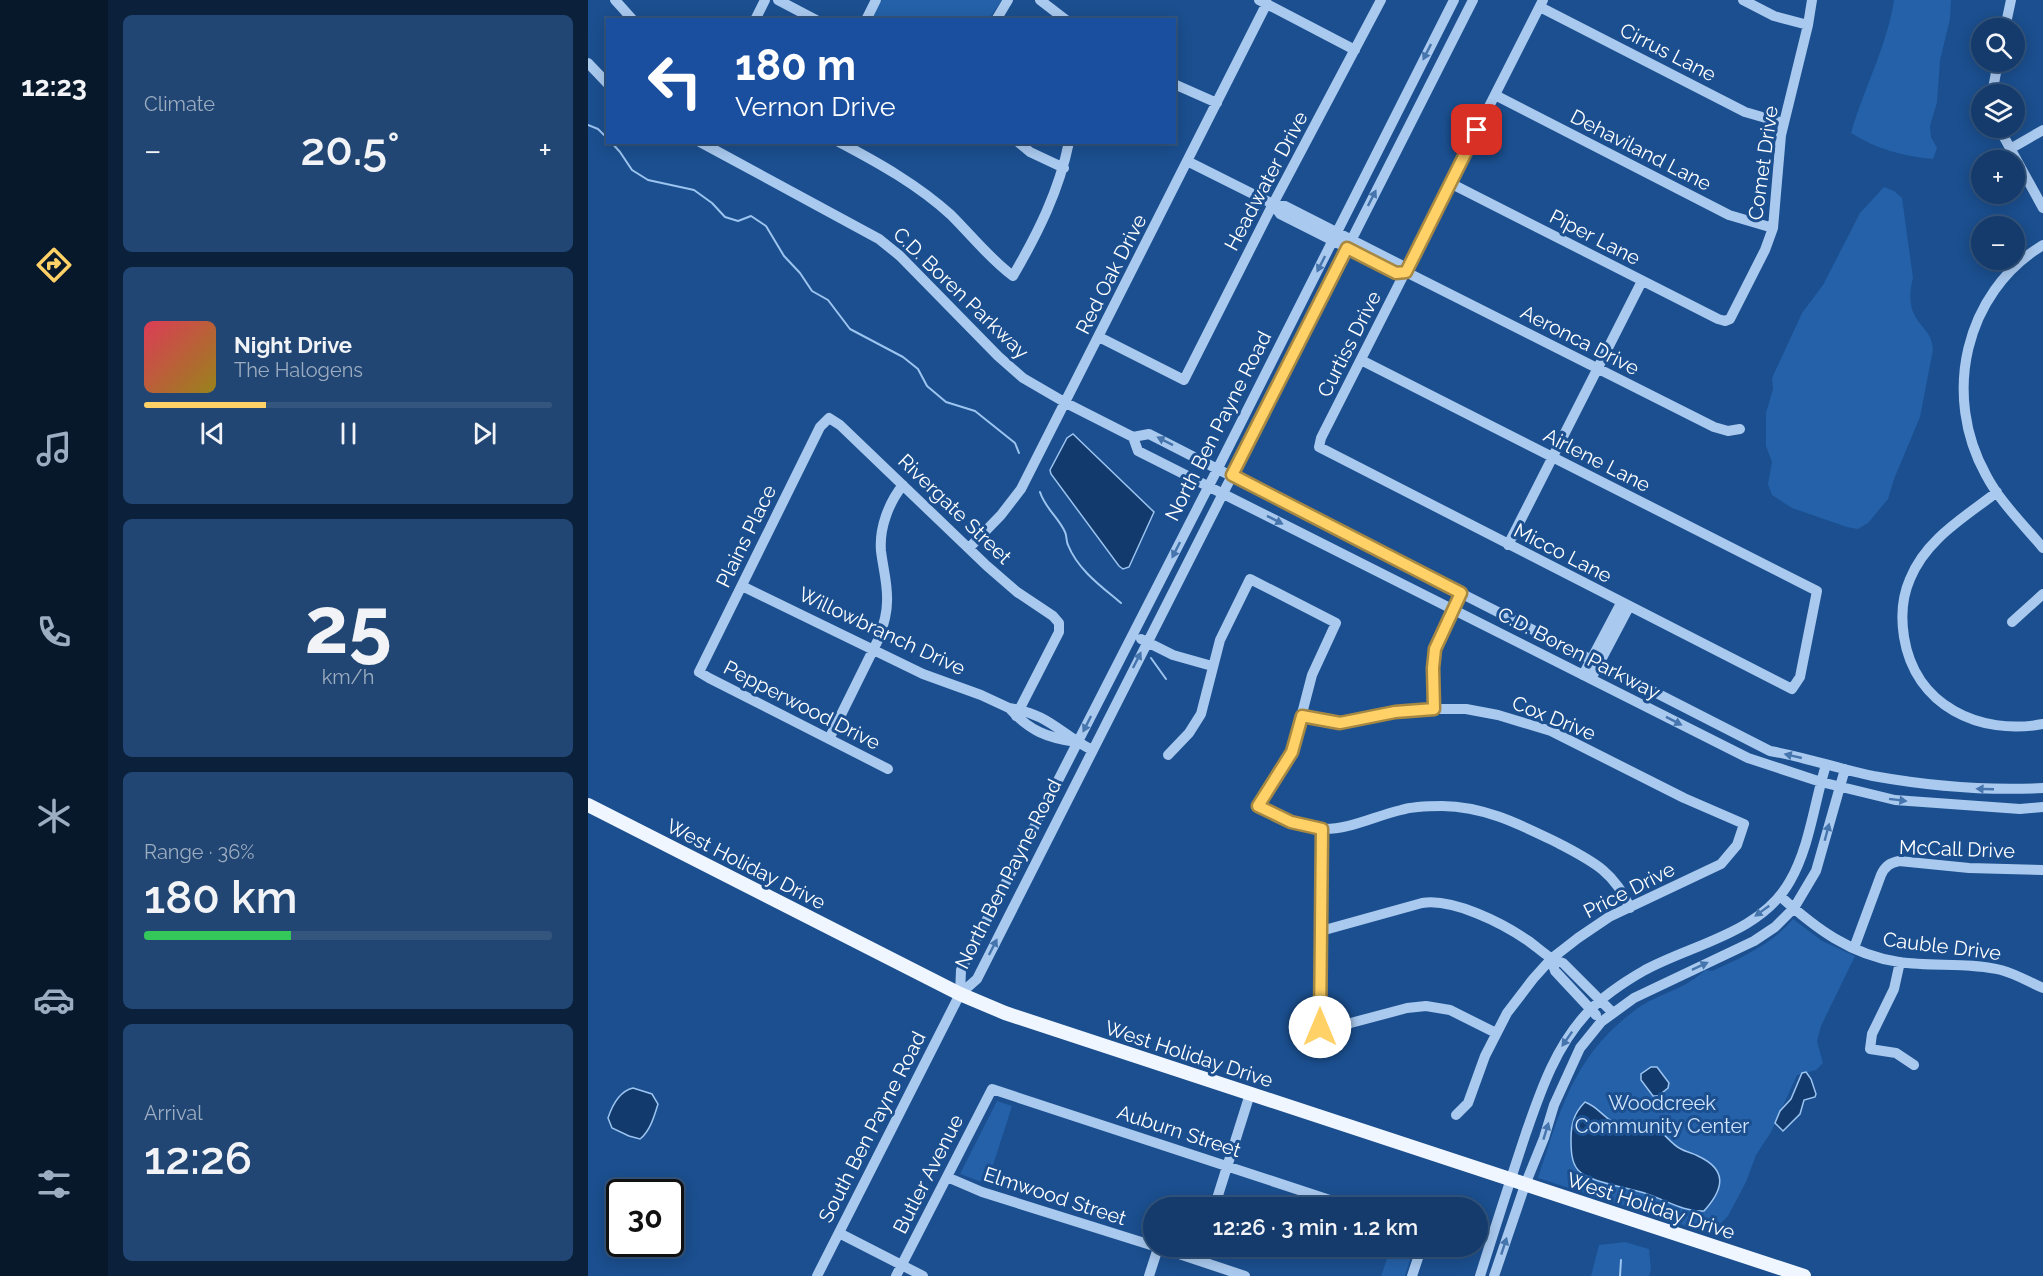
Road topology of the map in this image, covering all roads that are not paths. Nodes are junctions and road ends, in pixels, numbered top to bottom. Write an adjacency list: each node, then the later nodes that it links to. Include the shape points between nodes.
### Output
1 (615, 0): 15 (street)
2 (765, 0): 16 (street)
3 (778, 0): 17 (street)
4 (876, 0): 18 (street)
5 (1008, 0): 19 (street)
6 (1040, 0): 20 (street)
7 (1381, 0): 23 (street, Headwater Drive)
8 (1454, 0): 43 (street, North Ben Payne Road, one-way to 43)
9 (1473, 0): 44 (street, North Ben Payne Road, one-way to 9)
10 (1743, 0): 22 (street, via 1774,16)
11 (1812, 0): 22 (street, Comet Drive)
12 (2012, 0): 21 (street)
13 (1263, 2): 23 (street); 28 (street, Red Oak Drive)
14 (1542, 4): 27 (street, Curtiss Drive); 29 (street, Cirrus Lane, via 1745,112)
15 (631, 18)
16 (756, 18)
17 (812, 18)
18 (867, 18)
19 (997, 18)
20 (1063, 18)
21 (2008, 18)
22 (1808, 25): 29 (street, Comet Drive)
23 (1355, 50): 40 (street, Headwater Drive)
24 (588, 63): 25 (street)
25 (606, 82)
26 (1176, 85): 28 (street)
27 (1496, 95): 39 (street, Curtiss Drive); 42 (street, Dehaviland Lane, via 1729,215)
28 (1217, 103): 37 (street, Red Oak Drive)
29 (1784, 123): 42 (street, Comet Drive)
30 (2043, 130): 36 (street)
31 (2004, 138): 36 (street)
32 (704, 144): 52 (street, C.D. Boren Parkway, via 879,239 998,356 1023,378)
33 (844, 144): 38 (street, via 923,192 1014,276 1052,202)
34 (1020, 144): 38 (street)
35 (1069, 144): 38 (street)
36 (2010, 149): 41 (street)
37 (1187, 161): 40 (street, Aeronca Drive); 49 (street, Red Oak Drive)
38 (1064, 168)
39 (1450, 183): 46 (street, Curtiss Drive); 47 (street, Piper Lane)
40 (1273, 204): 43 (street, Aeronca Drive, via 1280,214); 49 (street, Headwater Drive, via 1184,380)
41 (2043, 208)
42 (1773, 228): 48 (street, Comet Drive, via 1733,314)
43 (1334, 236): 44 (street, Aeronca Drive); 58 (street, North Ben Payne Road, one-way to 58)
44 (1349, 244): 46 (street, Aeronca Drive, via 1396,273); 59 (street, North Ben Payne Road)
45 (2043, 245): 62 (street, via 2010,270 1993,291 1966,351 1966,424 1980,464)
46 (1406, 272): 50 (street, Curtiss Drive); 51 (street, Aeronca Drive)
47 (1642, 281): 48 (street, Piper Lane); 51 (street)
48 (1725, 321)
49 (1098, 337): 52 (street, Red Oak Drive)
50 (1361, 360): 56 (street, Curtiss Drive); 57 (street, Airlene Lane)
51 (1598, 369): 54 (street, Aeronca Drive, via 1714,427); 57 (street)
52 (1065, 404): 55 (street, C.D. Boren Parkway); 65 (street, Red Oak Drive, via 1021,489)
53 (829, 418): 60 (street, Rivergate Street); 67 (street, Plains Place, via 820,427)
54 (1740, 429)
55 (1133, 437): 58 (street, C.D. Boren Parkway, one-way to 55, via 1149,434); 61 (street, C.D. Boren Parkway, via 1138,451)
56 (1319, 447): 64 (street, Micco Lane)
57 (1552, 457): 64 (street); 80 (street, Airlene Lane, via 1817,591 1800,677)
58 (1218, 468): 59 (street, C.D. Boren Parkway); 61 (street, North Ben Payne Road)
59 (1232, 475): 63 (street, North Ben Payne Road); 68 (street, C.D. Boren Parkway)
60 (903, 485): 65 (street, Rivergate Street); 75 (street, via 891,504 882,536 887,602 884,626)
61 (1209, 486): 63 (street, C.D. Boren Parkway); 73 (street, North Ben Payne Road, one-way to 73)
62 (1997, 492): 66 (street); 84 (street, via 1942,535 1919,560 1904,598 1905,642 1925,686 1960,715 2000,727)
63 (1223, 493): 71 (street, C.D. Boren Parkway, one-way to 71); 74 (street, North Ben Payne Road)
64 (1508, 545): 70 (street, Micco Lane)
65 (969, 548): 82 (street, Rivergate Street, via 1017,592 1059,623 1059,632)
66 (2043, 548)
67 (742, 586): 75 (street, Willowbranch Drive); 78 (street, Plains Place)
68 (1461, 593): 71 (street); 76 (street, C.D. Boren Parkway)
69 (2043, 594): 72 (street)
70 (1625, 605): 76 (street); 80 (street, Micco Lane)
71 (1452, 610): 79 (street, C.D. Boren Parkway); 81 (street, via 1434,655)
72 (2012, 622)
73 (1132, 634): 74 (street); 86 (street, North Ben Payne Road, one-way to 86)
74 (1146, 642): 77 (street, via 1182,659); 87 (street, North Ben Payne Road, one-way to 74)
75 (874, 650): 82 (street, Willowbranch Drive); 85 (street)
76 (1595, 662): 79 (street); 89 (street, C.D. Boren Parkway, one-way to 76, via 1770,751)
77 (1212, 666): 83 (street, via 1224,631 1250,579 1336,623 1312,675); 88 (street, via 1201,714)
78 (699, 672): 85 (street, Pepperwood Drive)
79 (1587, 677): 92 (street, C.D. Boren Parkway, one-way to 92, via 1748,758)
80 (1792, 689)
81 (1434, 709): 83 (street, Cox Drive, via 1340,723); 97 (street, Cox Drive, via 1477,711 1531,724)
82 (1015, 711): 86 (street, Willowbranch Drive, via 1030,711)
83 (1302, 716): 98 (street, via 1292,752 1258,806 1291,822)
84 (2043, 724)
85 (830, 739): 90 (street, Pepperwood Drive)
86 (1077, 742): 87 (street, Willowbranch Drive); 101 (street, North Ben Payne Road)
87 (1092, 750): 102 (street, North Ben Payne Road)
88 (1168, 755)
89 (1826, 765): 91 (street, C.D. Boren Parkway); 92 (street)
90 (888, 769)
91 (1845, 769): 93 (street); 94 (street, C.D. Boren Parkway, one-way to 91, via 1929,785)
92 (1821, 782): 93 (street, C.D. Boren Parkway); 100 (street, via 1803,851)
93 (1840, 788): 96 (street, C.D. Boren Parkway, one-way to 96, via 1895,800 2020,809); 104 (street, one-way to 93, via 1816,871)
94 (2043, 788)
95 (588, 805): 112 (main road, West Holiday Drive)
96 (2043, 807)
97 (1744, 824): 103 (street, Price Drive, via 1737,845 1721,864)
98 (1322, 829): 103 (street, via 1420,807 1479,811 1524,826 1596,863 1615,881); 105 (street)
99 (2043, 870): 106 (street, McCall Drive, via 1893,862 1881,874)
100 (1780, 896): 104 (street, Cauble Drive); 108 (street, one-way to 108, via 1720,939)
101 (998, 897): 102 (street); 112 (street, North Ben Payne Road, via 961,970)
102 (1014, 905): 112 (street, North Ben Payne Road, one-way to 102, via 977,979)
103 (1630, 908): 107 (street, Price Drive, via 1591,928)
104 (1794, 908): 106 (street, Cauble Drive, via 1818,929); 110 (street, one-way to 104, via 1754,941)
105 (1321, 931): 107 (street, via 1415,904 1442,903 1470,911 1528,940); 117 (street, via 1320,1027 1426,1006 1450,1010)
106 (1854, 948): 109 (street, Cauble Drive)
107 (1551, 959): 113 (street, via 1563,963); 114 (street, via 1555,970); 117 (street, Price Drive, via 1519,996)
108 (1667, 961): 110 (street); 113 (street, via 1647,969)
109 (1900, 962): 111 (street, Cauble Drive, via 1993,969 2012,973); 118 (street, via 1894,989 1872,1034 1870,1049 1896,1053)
110 (1674, 978): 115 (street)
111 (2043, 988)
112 (960, 994): 120 (main road, West Holiday Drive, via 1024,1020); 128 (street, South Ben Payne Road)
113 (1601, 1000): 114 (street); 115 (street)
114 (1591, 1009): 116 (street); 124 (street, one-way to 124, via 1558,1052 1532,1111)
115 (1613, 1013): 116 (street)
116 (1601, 1022): 125 (street, one-way to 116, via 1569,1070 1580,1048)
117 (1496, 1033): 121 (street, Price Drive, via 1468,1103)
118 (1914, 1065)
119 (992, 1089): 122 (street, Auburn Street); 123 (street, Butler Avenue)
120 (1250, 1094): 122 (street); 124 (main road, West Holiday Drive)
121 (1456, 1115)
122 (1228, 1166): 126 (street); 127 (street, Auburn Street)
123 (947, 1177): 129 (street, Elmwood Street, via 982,1192); 135 (street, Butler Avenue)
124 (1509, 1180): 125 (main road, West Holiday Drive); 142 (street)
125 (1525, 1185): 143 (street, one-way to 125); 144 (main road, West Holiday Drive)
126 (1218, 1197)
127 (1321, 1197)
128 (839, 1233): 135 (street); 137 (street, South Ben Payne Road)
129 (1143, 1243)
130 (1153, 1257): 140 (street)
131 (1187, 1257): 134 (street, Elmwood Street)
132 (1198, 1257): 134 (street)
133 (1418, 1257): 141 (street)
134 (1197, 1260): 136 (street, Elmwood Street)
135 (902, 1266): 138 (street, Butler Avenue); 139 (street)
136 (1238, 1275)
137 (817, 1276)
138 (896, 1276)
139 (923, 1276)
140 (1149, 1276)
141 (1412, 1276)
142 (1480, 1276)
143 (1494, 1276)
144 (1804, 1276)

